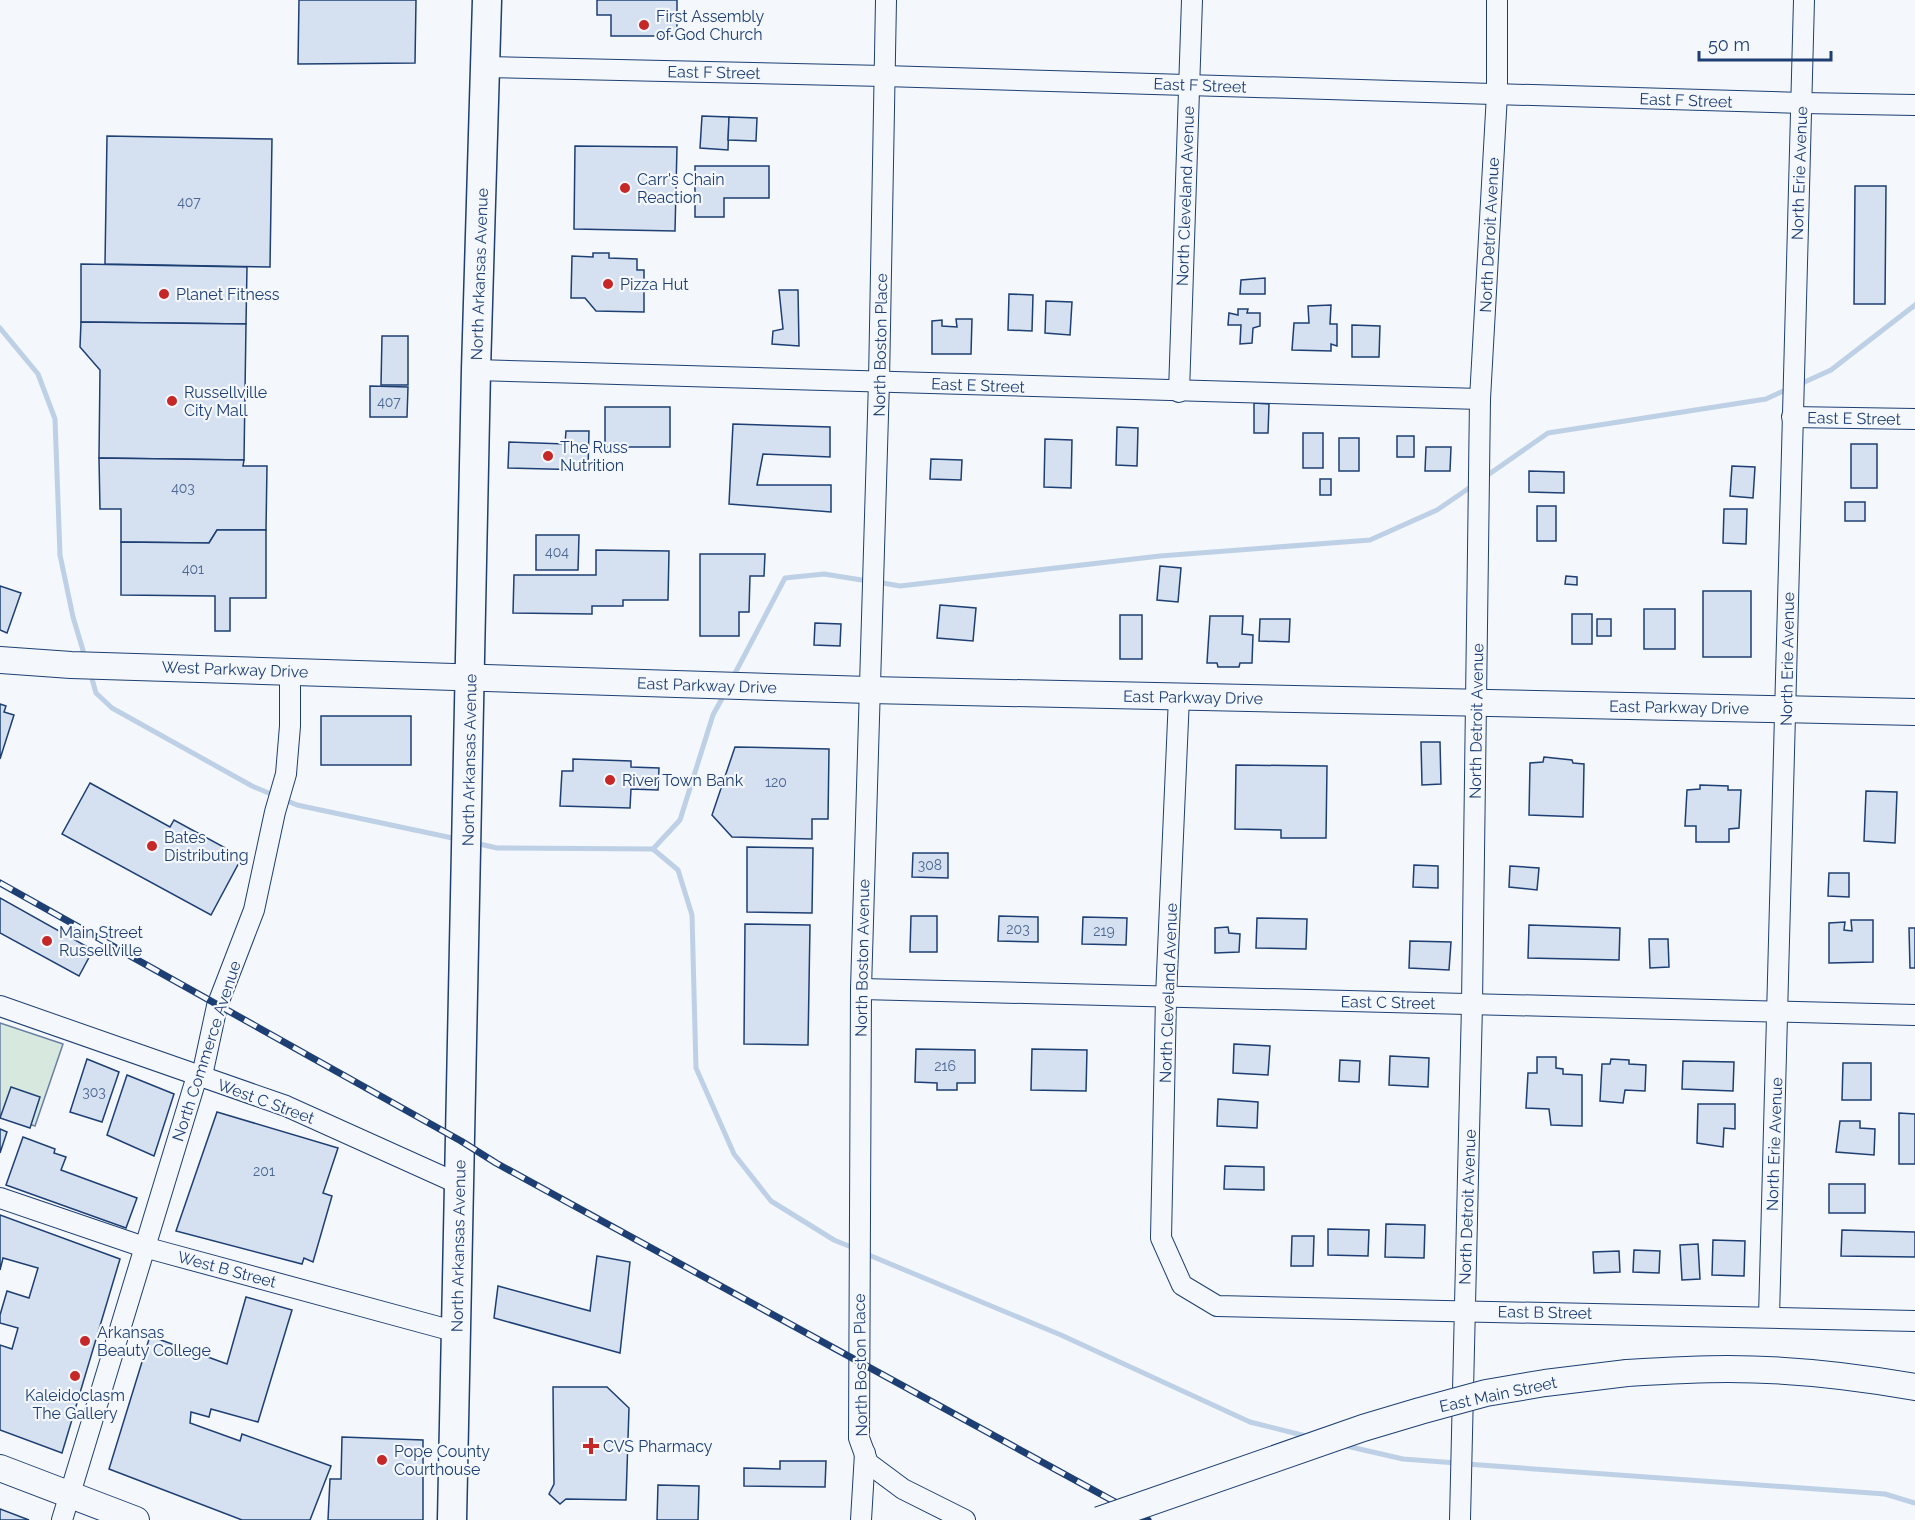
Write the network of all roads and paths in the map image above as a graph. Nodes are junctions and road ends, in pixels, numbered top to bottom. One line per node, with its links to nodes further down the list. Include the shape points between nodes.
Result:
1 (487, 0): 6 (highway, North Arkansas Avenue)
2 (886, 0): 7 (street, North Boston Place)
3 (1192, 0): 8 (street, North Cleveland Avenue)
4 (1497, 0): 9 (street, North Detroit Avenue)
5 (1804, 0): 10 (street, North Erie Avenue)
6 (485, 67): 7 (street, East F Street); 12 (highway, North Arkansas Avenue)
7 (884, 76): 8 (street, East F Street); 13 (street, North Boston Place)
8 (1189, 85): 9 (street, East F Street); 14 (street, North Cleveland Avenue)
9 (1497, 94): 10 (street, East F Street); 15 (street, North Detroit Avenue)
10 (1802, 103): 11 (street, East F Street); 16 (street, North Erie Avenue)
11 (1915, 105)
12 (476, 370): 13 (street, East E Street); 20 (highway, North Arkansas Avenue)
13 (879, 381): 14 (street, East E Street); 21 (street, North Boston Place)
14 (1179, 392): 15 (street, East E Street)
15 (1480, 399): 23 (street, North Detroit Avenue)
16 (1793, 411): 17 (street, East E Street); 24 (street, North Erie Avenue)
17 (1915, 419)
18 (0, 660): 19 (main road, West Parkway Drive)
19 (290, 671): 20 (main road, West Parkway Drive); 32 (street, North Commerce Avenue, via 286,774 254,910 217,1006 203,1071)
20 (471, 676): 21 (main road, East Parkway Drive); 33 (highway, North Arkansas Avenue)
21 (870, 690): 22 (main road, East Parkway Drive); 26 (street, North Boston Avenue)
22 (1179, 697): 23 (main road, East Parkway Drive); 27 (street, North Cleveland Avenue)
23 (1476, 704): 24 (main road, East Parkway Drive); 28 (street, North Detroit Avenue)
24 (1785, 709): 25 (main road, East Parkway Drive); 30 (street, North Erie Avenue)
25 (1915, 712)
26 (861, 989): 27 (street, East C Street); 35 (street, North Boston Avenue)
27 (1166, 997): 28 (street, East C Street); 37 (street, North Cleveland Avenue, via 1161,1238)
28 (1472, 1004): 30 (street, East C Street); 38 (street, North Detroit Avenue)
29 (0, 1006): 32 (street, West C Street)
30 (1778, 1012): 31 (street, East C Street); 39 (street, North Erie Avenue)
31 (1915, 1015)
32 (197, 1076): 33 (street, West C Street, via 286,1106); 36 (street, North Commerce Avenue)
33 (459, 1184): 41 (highway, North Arkansas Avenue)
34 (0, 1198): 36 (street, West B Street)
35 (858, 1225): 43 (street, North Boston Place, via 859,1438)
36 (144, 1247): 41 (street, West B Street); 45 (street, North Commerce Avenue)
37 (1182, 1285): 38 (street, East B Street, via 1217,1306)
38 (1464, 1310): 39 (street, East B Street); 52 (street, North Detroit Avenue)
39 (1769, 1317): 40 (street, East B Street)
40 (1915, 1321)
41 (457, 1332): 48 (highway, North Arkansas Avenue)
42 (1915, 1387): 51 (main road, East Main Street, bridge, via 1799,1371 1727,1369 1628,1373 1533,1385 1420,1411 1352,1432)
43 (865, 1453): 49 (street); 50 (street, North Boston Place, via 868,1463 903,1489)
44 (0, 1468): 45 (main road)
45 (69, 1495): 46 (street, North Commerce Avenue); 47 (main road)
46 (62, 1520)
47 (136, 1520)
48 (452, 1520)
49 (861, 1520)
50 (965, 1520)
51 (1099, 1520)
52 (1460, 1520)

